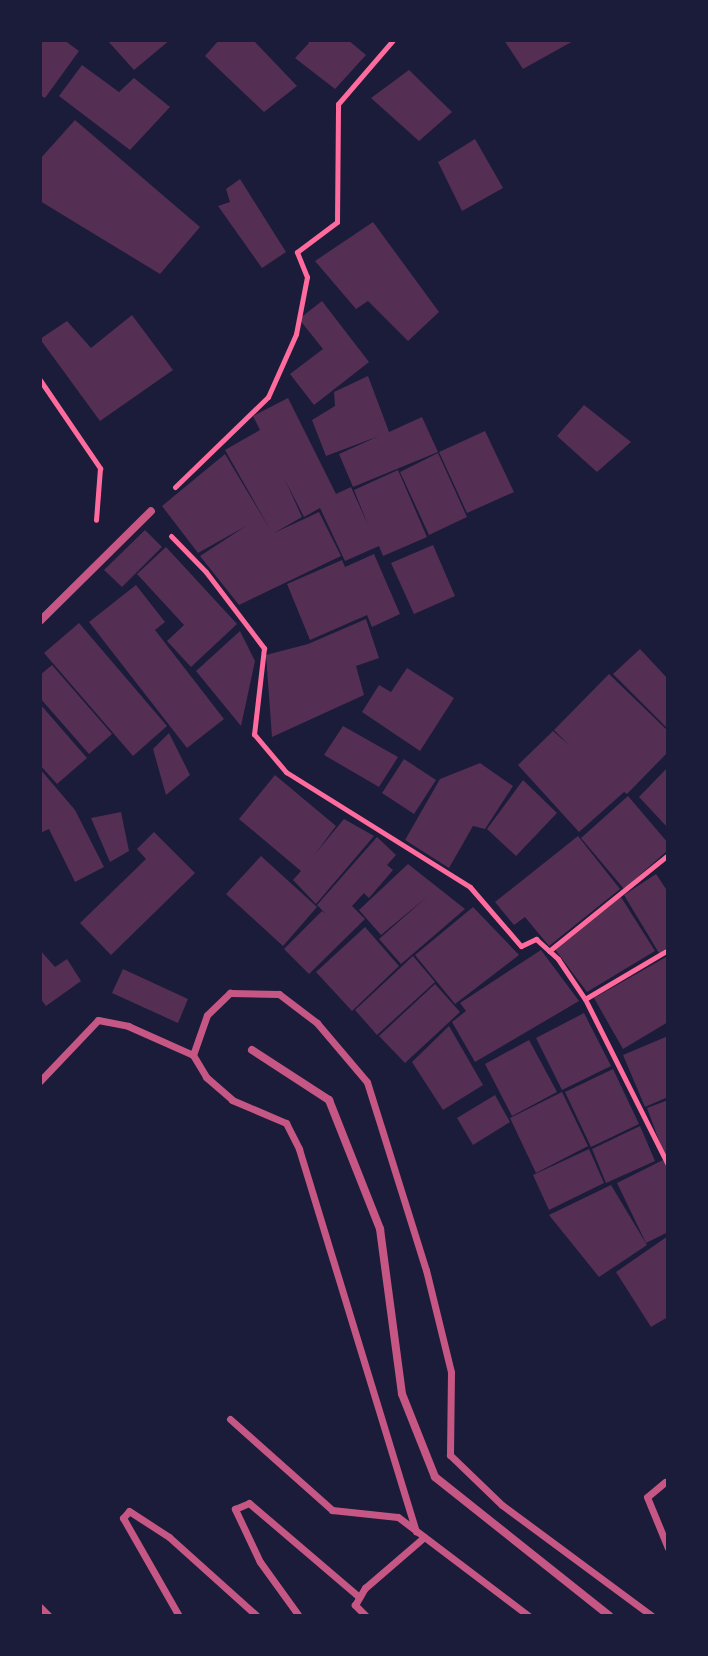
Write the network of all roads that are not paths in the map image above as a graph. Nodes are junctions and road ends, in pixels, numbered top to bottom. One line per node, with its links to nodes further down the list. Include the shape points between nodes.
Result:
1 (151, 511): 2 (street)
2 (40, 621)
3 (252, 1050): 19 (street, via 329,1100 380,1229 402,1394 435,1477)
4 (193, 1055): 5 (street, via 128,1026 98,1020); 8 (street, via 206,1077 232,1100 286,1123 299,1149); 20 (street, via 207,1015 230,993 279,994 317,1023 367,1082 422,1255 451,1372 450,1455 502,1505)
5 (40, 1081)
6 (230, 1419): 8 (street, via 332,1510 398,1517)
7 (665, 1482): 10 (street, via 647,1497)
8 (416, 1531): 9 (street)
9 (424, 1537): 11 (street); 18 (street)
10 (668, 1548)
11 (359, 1597): 16 (street, via 249,1503 235,1509 260,1562); 17 (street, via 355,1605)
12 (40, 1607): 13 (street)
13 (49, 1616)
14 (179, 1616): 15 (street, via 123,1518 129,1511 169,1537)
15 (257, 1616)
16 (299, 1616)
17 (366, 1616)
18 (529, 1616)
19 (610, 1616)
20 (652, 1616)

